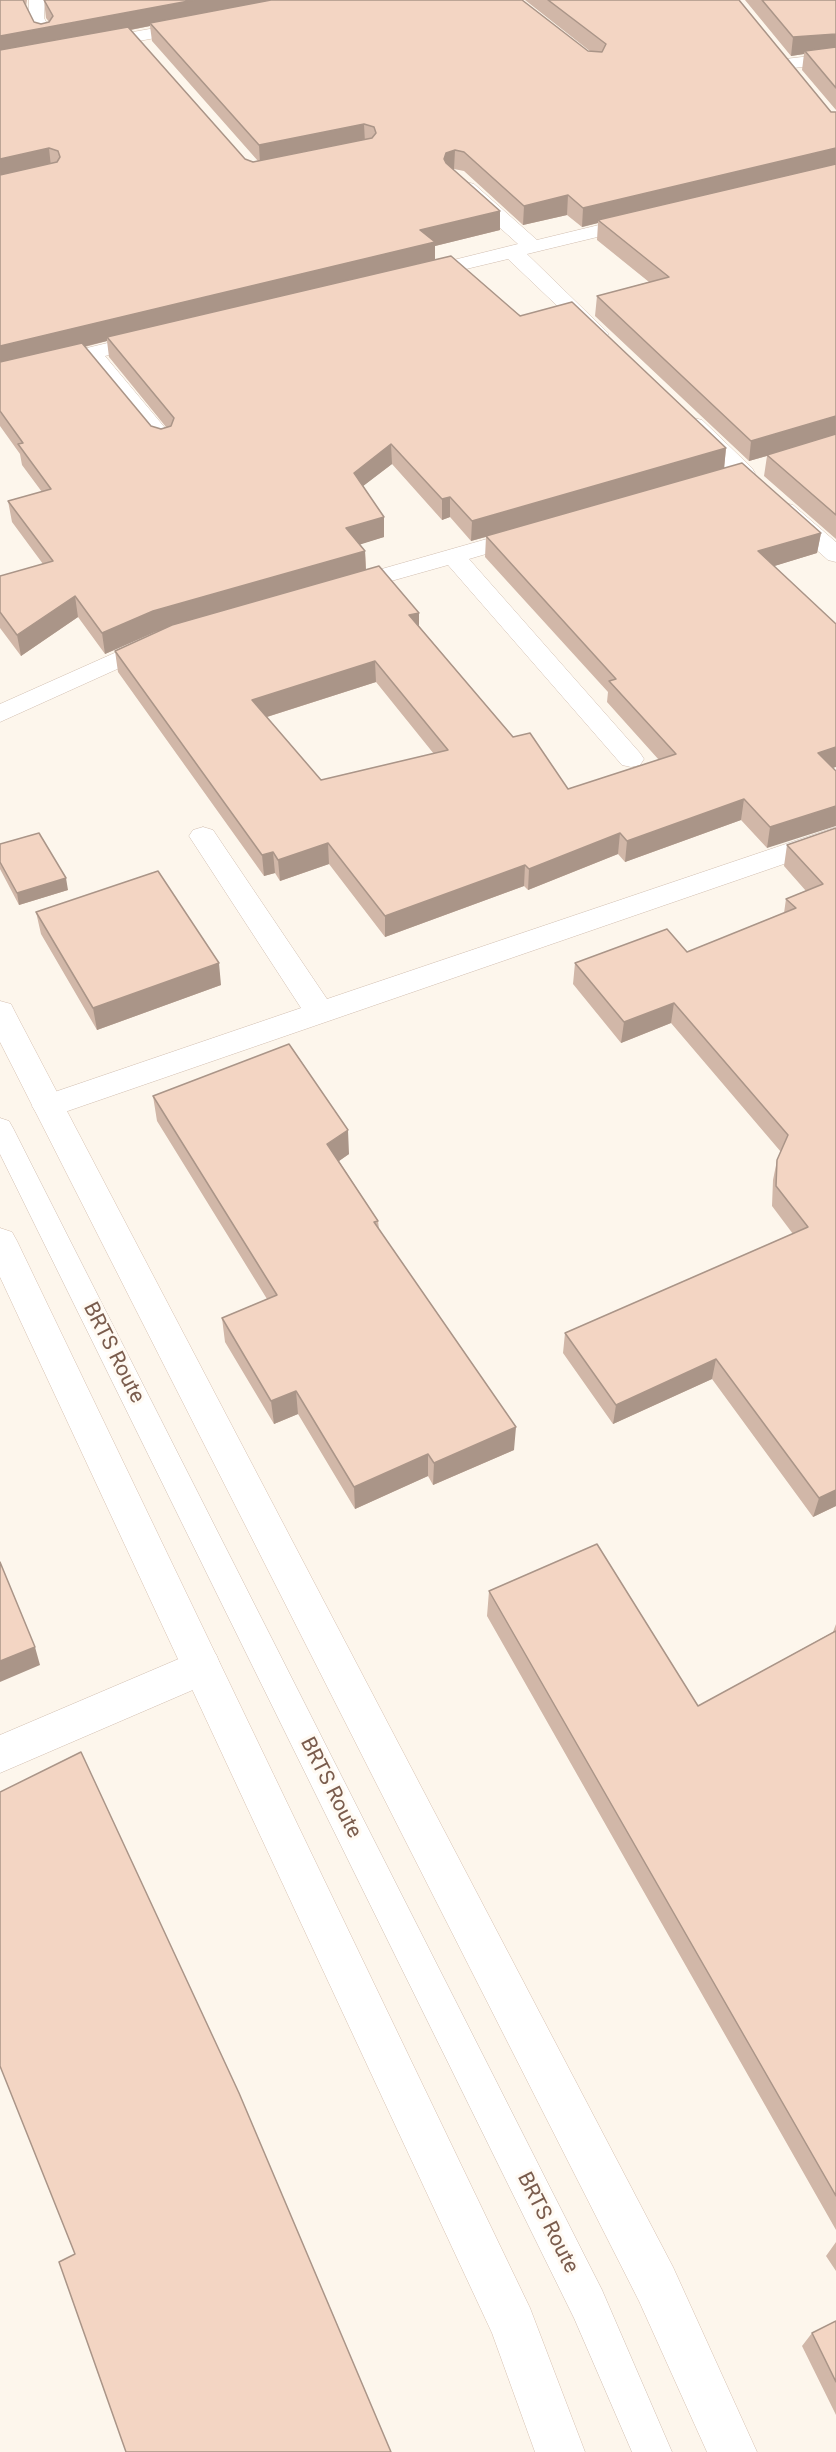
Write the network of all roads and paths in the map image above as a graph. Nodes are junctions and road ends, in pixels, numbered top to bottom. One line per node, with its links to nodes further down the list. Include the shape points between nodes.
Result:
1 (37, 0): 4 (street, via 36,18)
2 (215, 22): 5 (street)
3 (66, 31): 4 (street)
4 (44, 35): 6 (street)
5 (136, 37): 7 (street); 8 (street)
6 (22, 39)
7 (80, 47)
8 (151, 54)
9 (836, 58): 10 (street, via 781,59)
10 (799, 81)
11 (455, 177): 13 (street)
12 (661, 216): 13 (street)
13 (523, 249): 14 (street); 16 (street)
14 (399, 279)
15 (171, 334): 17 (street)
16 (616, 350)
17 (91, 353): 18 (street); 20 (street)
18 (0, 375)
19 (675, 407): 22 (street)
20 (163, 440)
21 (554, 527): 23 (street)
22 (836, 555)
23 (453, 556): 24 (street); 27 (street)
24 (320, 594)
25 (176, 636): 26 (street)
26 (0, 714)
27 (631, 759)
28 (202, 836): 31 (street)
29 (836, 836): 31 (street)
30 (0, 1012): 32 (street)
31 (320, 1013): 32 (street)
32 (48, 1106): 39 (street, via 650,2274)
33 (0, 1128): 38 (lane, BRTS Route, via 582,2293)
34 (0, 1241): 35 (street)
35 (202, 1667): 36 (street); 37 (street, via 513,2325)
36 (0, 1754)
37 (560, 2452)
38 (652, 2452)
39 (732, 2452)

